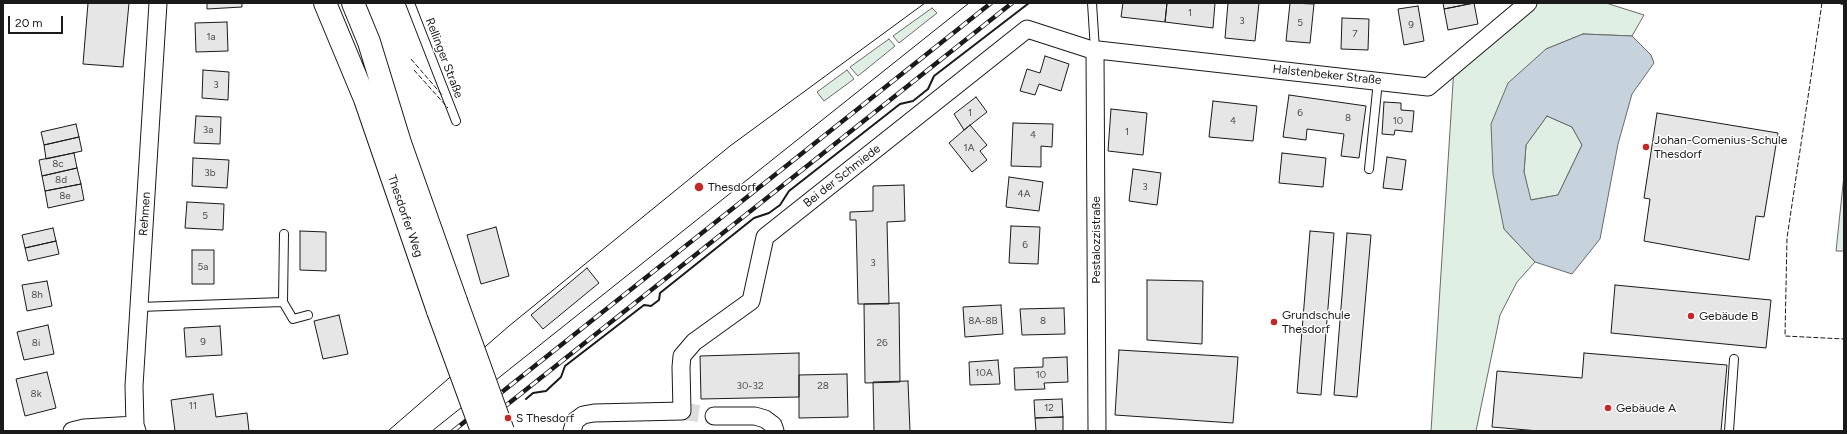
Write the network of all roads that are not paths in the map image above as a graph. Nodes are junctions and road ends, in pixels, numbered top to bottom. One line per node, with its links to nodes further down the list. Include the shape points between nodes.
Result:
1 (158, 3): 14 (street, Rehmen)
2 (325, 3): 13 (street, Thesdorfer Weg)
3 (353, 3): 13 (street, Thesdorfer Weg, via 369,42)
4 (410, 3): 9 (lane, Rellinger Straße)
5 (1092, 3): 7 (lane)
6 (1528, 3): 8 (street, Halstenbeker Straße, via 1428,87)
7 (1095, 50): 8 (street, Halstenbeker Straße); 22 (street, Bei der Schmiede, via 1026,29 765,237 751,301 694,342 682,356 682,411 594,412 575,421); 24 (street, Pestalozzistraße)
8 (1378, 81): 10 (lane)
9 (456, 122)
10 (1369, 169)
11 (284, 234): 12 (lane)
12 (283, 302): 14 (lane); 15 (lane, via 293,319)
13 (447, 306): 20 (street, Thesdorfer Weg, bridge); 21 (street, Thesdorfer Weg, bridge)
14 (139, 307): 18 (street, Rehmen, via 134,386)
15 (308, 315)
16 (1734, 358): 25 (lane)
17 (714, 416): 23 (street, via 755,416 765,419 773,425)
18 (136, 428): 19 (street, Rehmen, via 84,428)
19 (72, 431)
20 (482, 431)
21 (503, 431)
22 (572, 431)
23 (775, 431)
24 (1097, 431)
25 (1729, 431)

